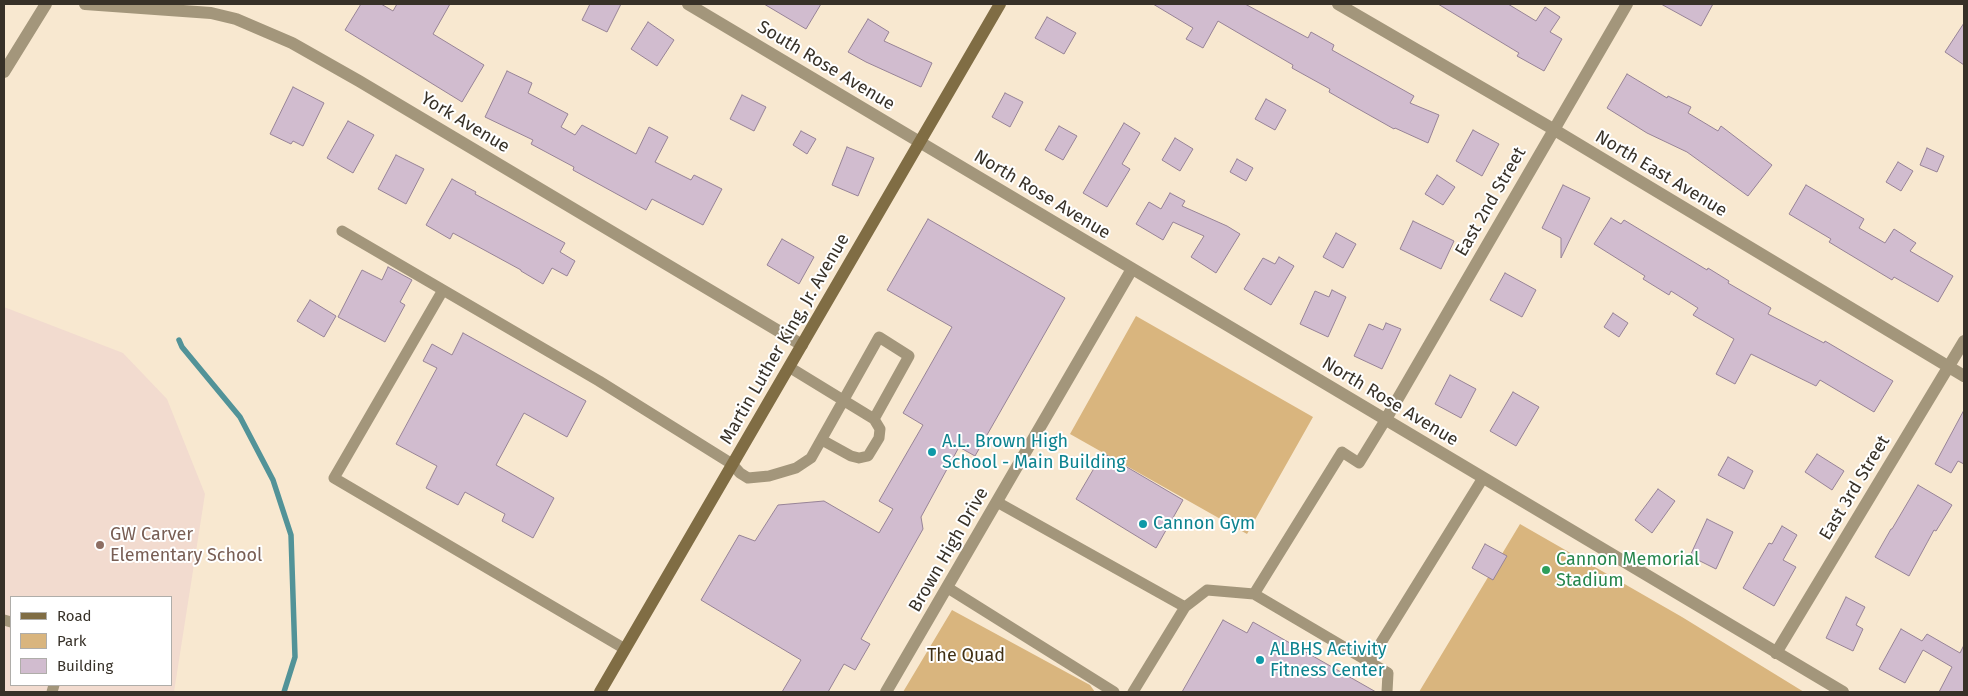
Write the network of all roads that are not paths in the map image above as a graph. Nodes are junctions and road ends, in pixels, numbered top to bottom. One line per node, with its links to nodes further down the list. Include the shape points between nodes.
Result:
1 (46, 4): 7 (street)
2 (85, 4): 14 (street, York Avenue, via 211,12 292,43)
3 (688, 4): 9 (street, South Rose Avenue)
4 (1000, 4): 9 (main road, Martin Luther King, Jr. Avenue)
5 (1338, 4): 8 (street, North East Avenue)
6 (1627, 4): 8 (street, East 2nd Street)
7 (4, 72)
8 (1553, 129): 16 (street, North East Avenue); 20 (street, East 2nd Street)
9 (920, 142): 11 (street, North Rose Avenue); 14 (main road, Martin Luther King, Jr. Avenue)
10 (342, 231): 12 (lane)
11 (1132, 269): 20 (street, North Rose Avenue); 24 (street, Brown High Drive)
12 (443, 290): 22 (lane, via 599,381); 28 (lane, via 334,478)
13 (1964, 341): 16 (street, East 3rd Street)
14 (802, 345): 15 (main road, Martin Luther King, Jr. Avenue)
15 (789, 367): 18 (lane); 22 (main road, Martin Luther King, Jr. Avenue)
16 (1948, 367): 17 (street, North East Avenue); 29 (street, East 3rd Street)
17 (1964, 376)
18 (843, 400): 19 (lane); 19 (lane, via 879,337 909,356); 21 (lane)
19 (874, 419): 21 (lane, via 880,429 880,438 868,456 851,456)
20 (1386, 419): 23 (street, North Rose Avenue); 26 (lane, via 1359,463 1342,452)
21 (822, 440): 22 (lane, via 811,458 796,468 769,476 748,478)
22 (732, 464): 28 (main road, Martin Luther King, Jr. Avenue)
23 (1483, 478): 29 (street, North Rose Avenue); 30 (lane)
24 (998, 502): 25 (street, Brown High Drive); 27 (lane)
25 (948, 588): 32 (street, Brown High Drive); 33 (lane)
26 (1254, 594): 27 (lane, via 1207,590); 30 (lane)
27 (1185, 607): 34 (lane)
28 (625, 649): 31 (main road, Martin Luther King, Jr. Avenue)
29 (1776, 653): 36 (street, North Rose Avenue)
30 (1369, 662): 35 (lane, via 1388,674)
31 (600, 692)
32 (886, 692)
33 (1114, 692)
34 (1133, 692)
35 (1387, 692)
36 (1843, 692)

